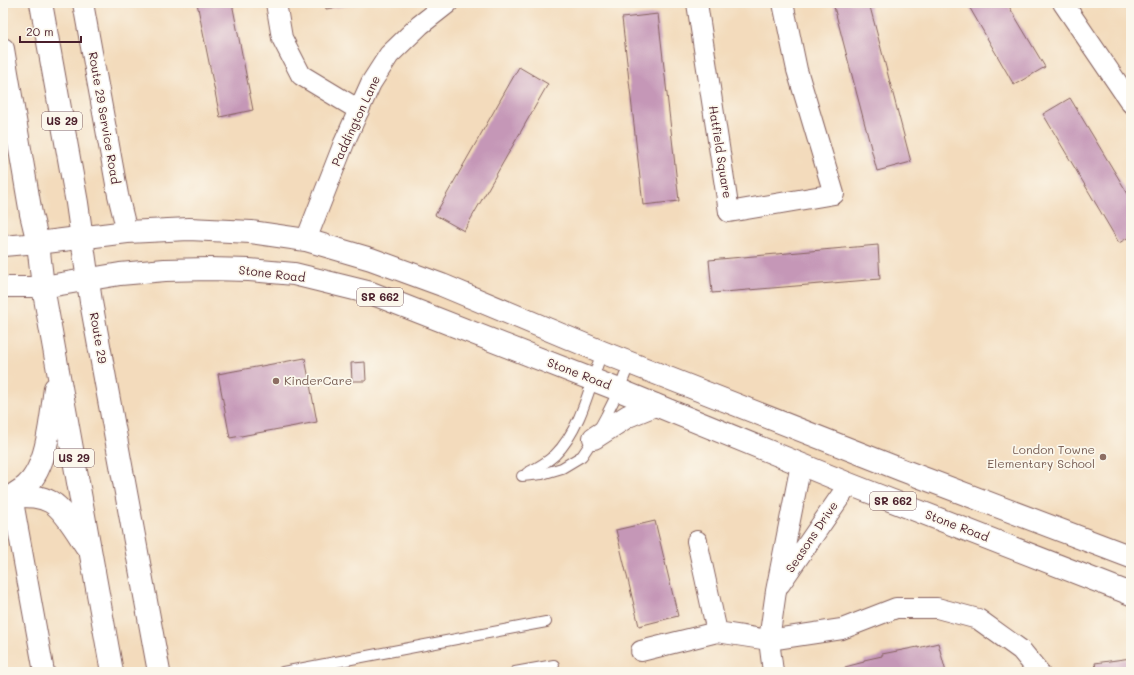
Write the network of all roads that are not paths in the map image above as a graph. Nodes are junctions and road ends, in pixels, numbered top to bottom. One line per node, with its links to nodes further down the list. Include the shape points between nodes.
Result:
1 (41, 3): 12 (main road, Route 29 / US 29)
2 (83, 3): 11 (street, Route 29 Service Road)
3 (276, 3): 10 (street, via 282,38 301,75)
4 (448, 3): 10 (street, Paddington Lane, via 420,25 389,55 371,83)
5 (697, 3): 6 (street, Hatfield Square, via 729,212 834,194 797,70)
6 (783, 3)
7 (1063, 3): 9 (street)
8 (3, 49): 14 (main road, US 29)
9 (1131, 103)
10 (359, 110): 13 (street, Paddington Lane)
11 (127, 232): 12 (main road, SR 662); 13 (main road, SR 662, via 205,229)
12 (82, 239): 14 (main road, SR 662); 16 (main road, Route 29 / US 29)
13 (306, 240): 19 (main road, SR 662, via 371,259 442,285)
14 (38, 243): 15 (street, SR 662); 18 (main road, US 29)
15 (3, 246)
16 (87, 279): 18 (main road, Stone Road / SR 662); 22 (main road, Stone Road / SR 662, via 209,268 294,274 371,293); 41 (main road, Route 29 / US 29)
17 (3, 287): 18 (street, Stone Road / SR 662)
18 (43, 287): 21 (main road, US 29)
19 (602, 352): 20 (main road, SR 662); 22 (lane)
20 (630, 362): 23 (lane); 31 (main road, SR 662)
21 (58, 369): 28 (main road, via 49,431 40,465 27,485); 30 (main road, US 29)
22 (592, 380): 23 (main road, Stone Road / SR 662); 25 (lane, via 574,428 565,442 554,455 522,476 562,468 582,456)
23 (619, 390): 24 (main road, Stone Road / SR 662); 25 (lane)
24 (655, 405): 25 (main road, via 628,416); 26 (main road, Stone Road / SR 662)
25 (594, 438)
26 (801, 464): 27 (main road, Stone Road / SR 662); 32 (street, Seasons Drive)
27 (849, 484): 32 (street, Seasons Drive); 33 (main road, Stone Road / SR 662)
28 (7, 496): 30 (main road, via 35,496 52,502 68,518); 39 (street)
29 (697, 541): 35 (street)
30 (91, 554): 40 (main road, US 29)
31 (1131, 557)
32 (776, 591): 36 (street, Seasons Drive)
33 (1131, 594)
34 (546, 622): 42 (lane)
35 (717, 632): 36 (street); 37 (street)
36 (769, 640): 44 (street, Seasons Drive); 45 (street, via 842,630 896,608 937,608 978,620 1021,650)
37 (641, 651)
38 (554, 665): 43 (lane)
39 (44, 672)
40 (112, 672)
41 (159, 672)
42 (283, 672)
43 (515, 672)
44 (773, 672)
45 (1039, 672)

